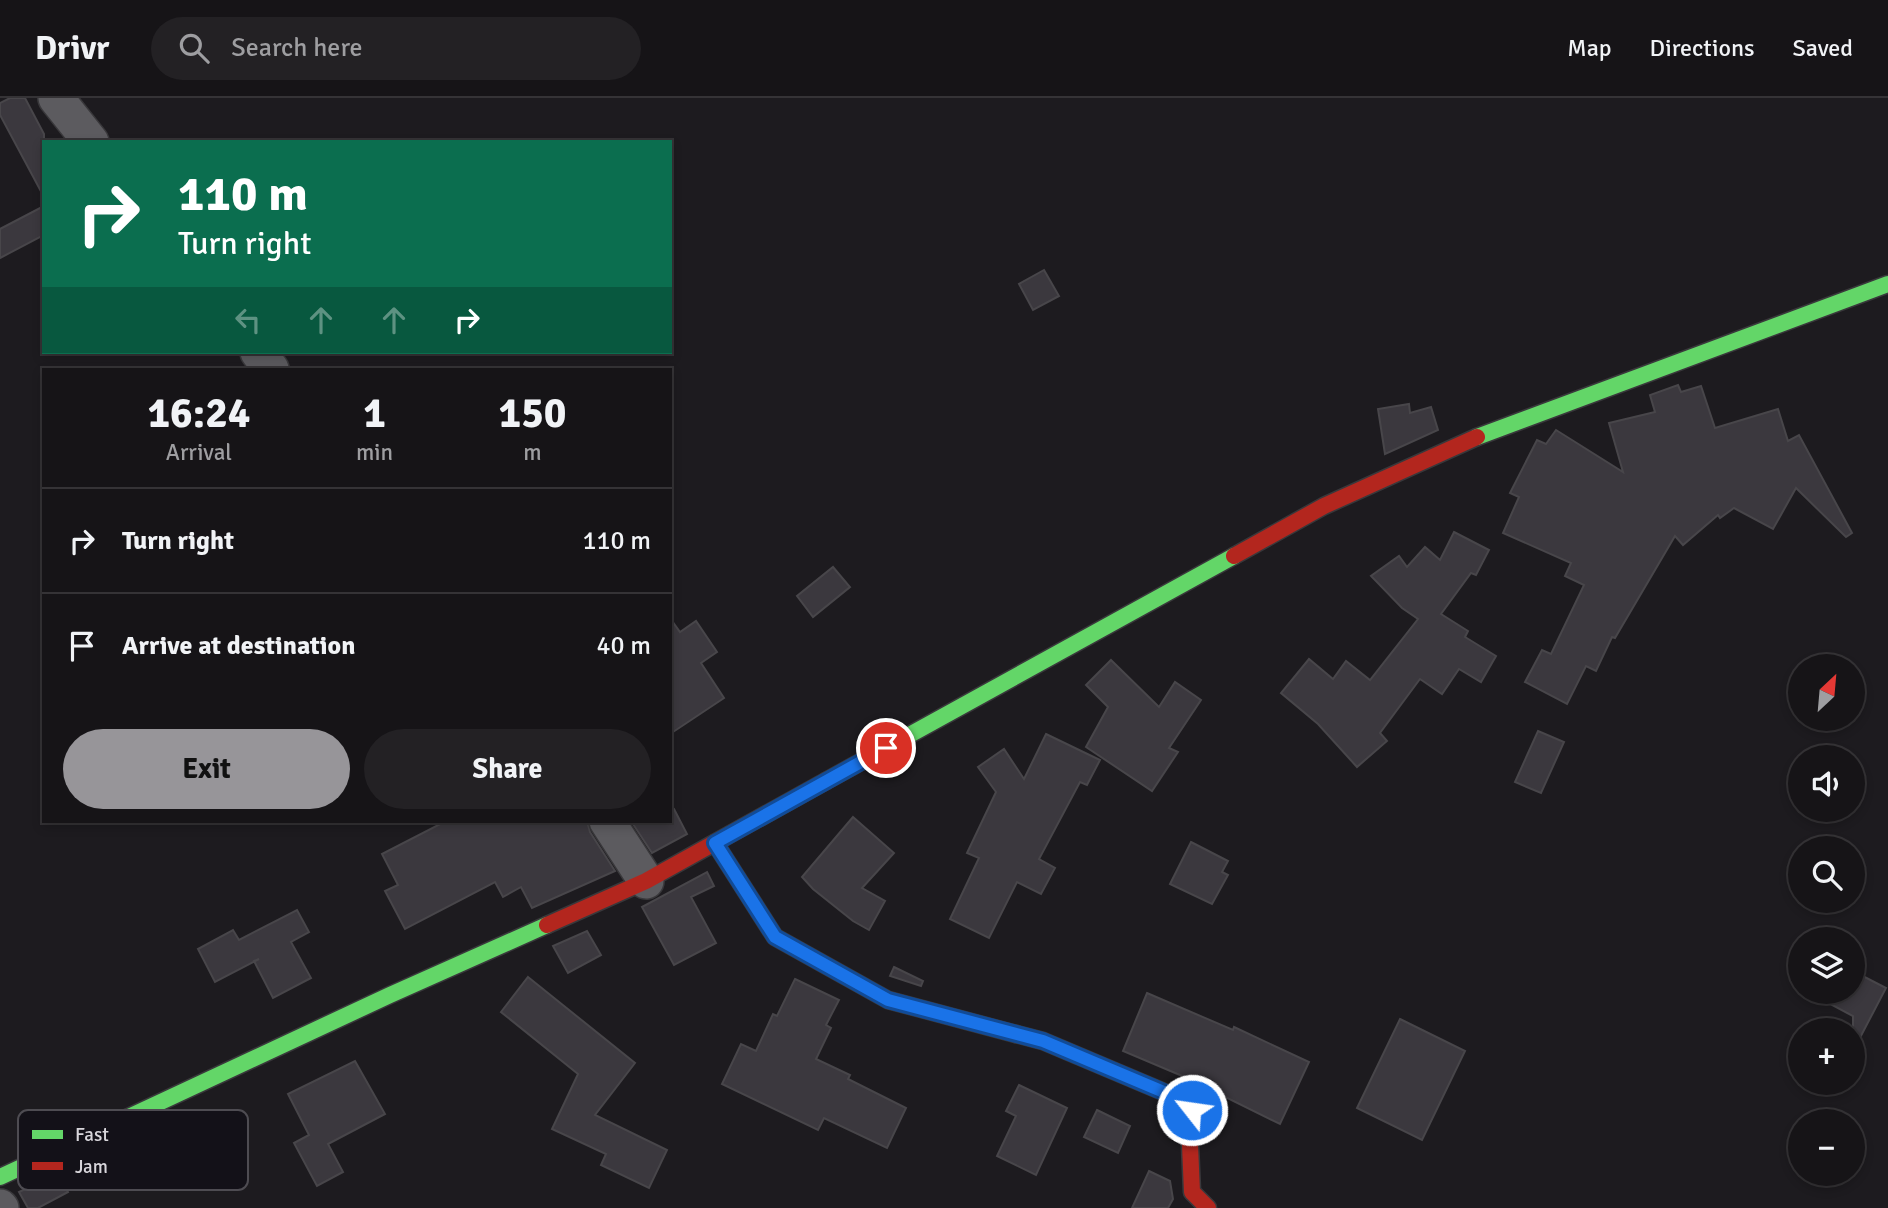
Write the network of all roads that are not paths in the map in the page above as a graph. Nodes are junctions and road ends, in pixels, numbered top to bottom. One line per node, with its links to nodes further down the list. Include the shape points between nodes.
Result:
1 (56, 98): 2 (street)
2 (89, 140)
3 (1888, 284): 7 (main road, via 1492,430 1324,506)
4 (260, 354): 5 (street)
5 (270, 368)
6 (608, 823): 8 (street)
7 (715, 843): 8 (main road); 12 (main road, via 775,937 888,1000 1043,1041 1178,1098 1192,1110 1192,1192)
8 (646, 881): 9 (main road)
9 (144, 1110)
10 (18, 1169): 11 (main road)
11 (0, 1177)
12 (1208, 1208)

